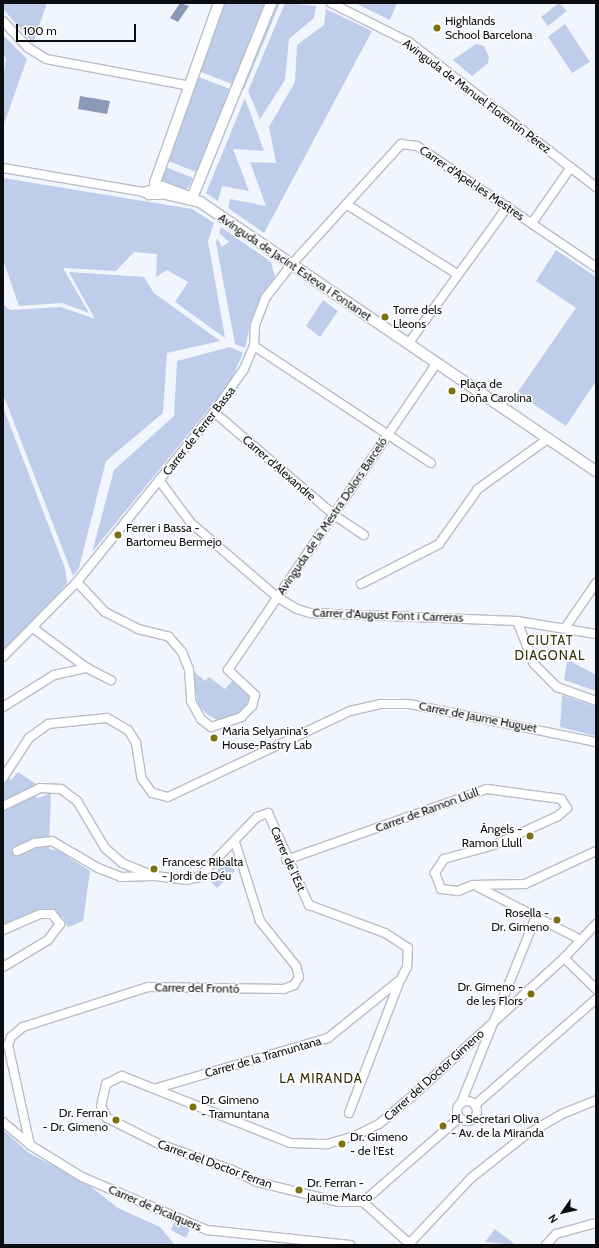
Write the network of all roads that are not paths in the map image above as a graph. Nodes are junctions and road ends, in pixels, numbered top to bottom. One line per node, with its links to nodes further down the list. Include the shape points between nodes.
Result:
1 (219, 3): 5 (street)
2 (270, 3): 10 (street)
3 (331, 3): 6 (street, Avinguda de Manuel Florentín Pérez, via 409,42)
4 (3, 20): 5 (street, via 27,47 46,59)
5 (190, 86): 9 (street)
6 (571, 167): 8 (street, Avinguda de Manuel Florentín Pérez); 13 (street)
7 (3, 168): 9 (street, via 143,192)
8 (596, 187)
9 (157, 191): 10 (street, via 183,201)
10 (192, 198): 14 (street, Avinguda de Jacint Esteva i Fontanet)
11 (346, 204): 12 (street, Carrer d'Apel·les Mestres, via 394,150 401,144 411,143); 14 (street, Carrer d'Apel·les Mestres); 16 (street)
12 (508, 206): 13 (street, Carrer d'Apel·les Mestres); 16 (street)
13 (532, 223): 15 (street, Carrer d'Apel·les Mestres)
14 (291, 265): 17 (street, Avinguda de Jacint Esteva i Fontanet); 18 (street, Carrer de Ferrer Bassa, via 266,296 255,325)
15 (596, 267)
16 (457, 274): 17 (street)
17 (408, 344): 19 (street, Avinguda de Jacint Esteva i Fontanet)
18 (254, 346): 20 (street, Carrer de Ferrer Bassa, via 235,386); 21 (street)
19 (436, 363): 21 (street, Avinguda de la Mestra Dolors Barceló); 22 (street, Avinguda de Jacint Esteva i Fontanet)
20 (214, 412): 25 (street, Carrer de Ferrer Bassa); 26 (street, Carrer d'Alexandre)
21 (388, 434): 23 (street); 26 (street, Avinguda de la Mestra Dolors Barceló)
22 (549, 438): 24 (street, Avinguda de Jacint Esteva i Fontanet); 30 (street, via 478,489 439,544)
23 (431, 463)
24 (596, 471)
25 (159, 480): 28 (street, Carrer de Ferrer Bassa); 31 (street, Carrer d'August Font i Carreras, via 191,523)
26 (334, 515): 27 (street, Carrer d'Alexandre); 31 (street, Avinguda de la Mestra Dolors Barceló)
27 (364, 535)
28 (78, 582): 31 (street, Avinguda de la Mestra Dolors Barceló, via 111,616 138,629 169,637 182,652 189,669 191,701 201,719 211,727 241,717 255,701 255,695 248,686 228,670); 33 (street, Carrer de Ferrer Bassa)
29 (596, 583): 34 (street)
30 (361, 584)
31 (277, 597): 32 (street, Carrer d'August Font i Carreras, via 296,609 310,613)
32 (517, 621): 34 (street, Carrer d'August Font i Carreras); 39 (street, via 534,664 557,687)
33 (33, 628): 36 (street, Carrer de Ferrer Bassa); 37 (street)
34 (565, 628): 35 (street, Carrer d'August Font i Carreras)
35 (596, 634)
36 (3, 656)
37 (87, 668): 38 (street); 40 (street, via 54,675)
38 (111, 680)
39 (596, 701)
40 (3, 707)
41 (596, 742): 42 (street, Carrer de Jaume Huguet, via 409,704 359,708 168,797 152,793 145,784 136,743 128,730 107,718 48,724 29,738)
42 (3, 778)
43 (3, 806): 48 (street, via 40,788 61,789 77,801 105,848 122,863)
44 (235, 842): 47 (street, Carrer de l'Est, via 257,817 268,813); 48 (street, via 199,877 186,880); 68 (street, Carrer del Frontó, via 260,921 296,966 299,977 294,985 284,989 148,987 23,1027 11,1037 8,1045)
45 (17, 851): 48 (street, via 35,843 52,841 98,868 120,877)
46 (596, 851): 49 (street, via 525,884)
47 (286, 860): 49 (street, Carrer de Ramon Llull, via 487,789 561,799 567,808 558,816 494,845 444,859 435,873 441,889 458,891); 56 (street, Carrer de l'Est, via 309,905 399,940 408,948 407,967)
48 (154, 876)
49 (473, 885): 50 (street)
50 (536, 916): 53 (street); 59 (street)
51 (596, 924): 53 (street, Carrer del Doctor Gimeno)
52 (3, 930): 55 (street, via 40,914 52,914 60,924 48,940)
53 (581, 940): 54 (street, Carrer del Doctor Gimeno)
54 (564, 958): 57 (street); 59 (street, Carrer del Doctor Gimeno)
55 (3, 967)
56 (401, 979): 61 (street, Carrer de la Tramuntana, via 328,1038); 65 (street)
57 (596, 989)
58 (596, 1000): 64 (street)
59 (494, 1021): 61 (street, Carrer del Doctor Gimeno, via 379,1124 339,1141 290,1143); 63 (street)
60 (106, 1084): 61 (street, Carrer del Doctor Gimeno, via 122,1076); 69 (street, Carrer del Doctor Ferran, via 101,1106 107,1118 157,1143 232,1170 257,1182 339,1202)
61 (156, 1088)
62 (596, 1100): 71 (street, via 562,1114 524,1136 471,1178)
63 (461, 1103): 64 (street, via 469,1101); 66 (street, via 457,1109)
64 (475, 1105): 66 (street, via 476,1115 472,1120 465,1122)
65 (349, 1112)
66 (459, 1118): 69 (street)
67 (3, 1122): 68 (street, Carrer de Picalquers)
68 (30, 1145): 72 (street, Carrer de Picalquers, via 82,1177 206,1230)
69 (364, 1202): 71 (street)
70 (596, 1223): 73 (street, via 556,1234)
71 (410, 1244)
72 (350, 1245)
73 (546, 1245)

